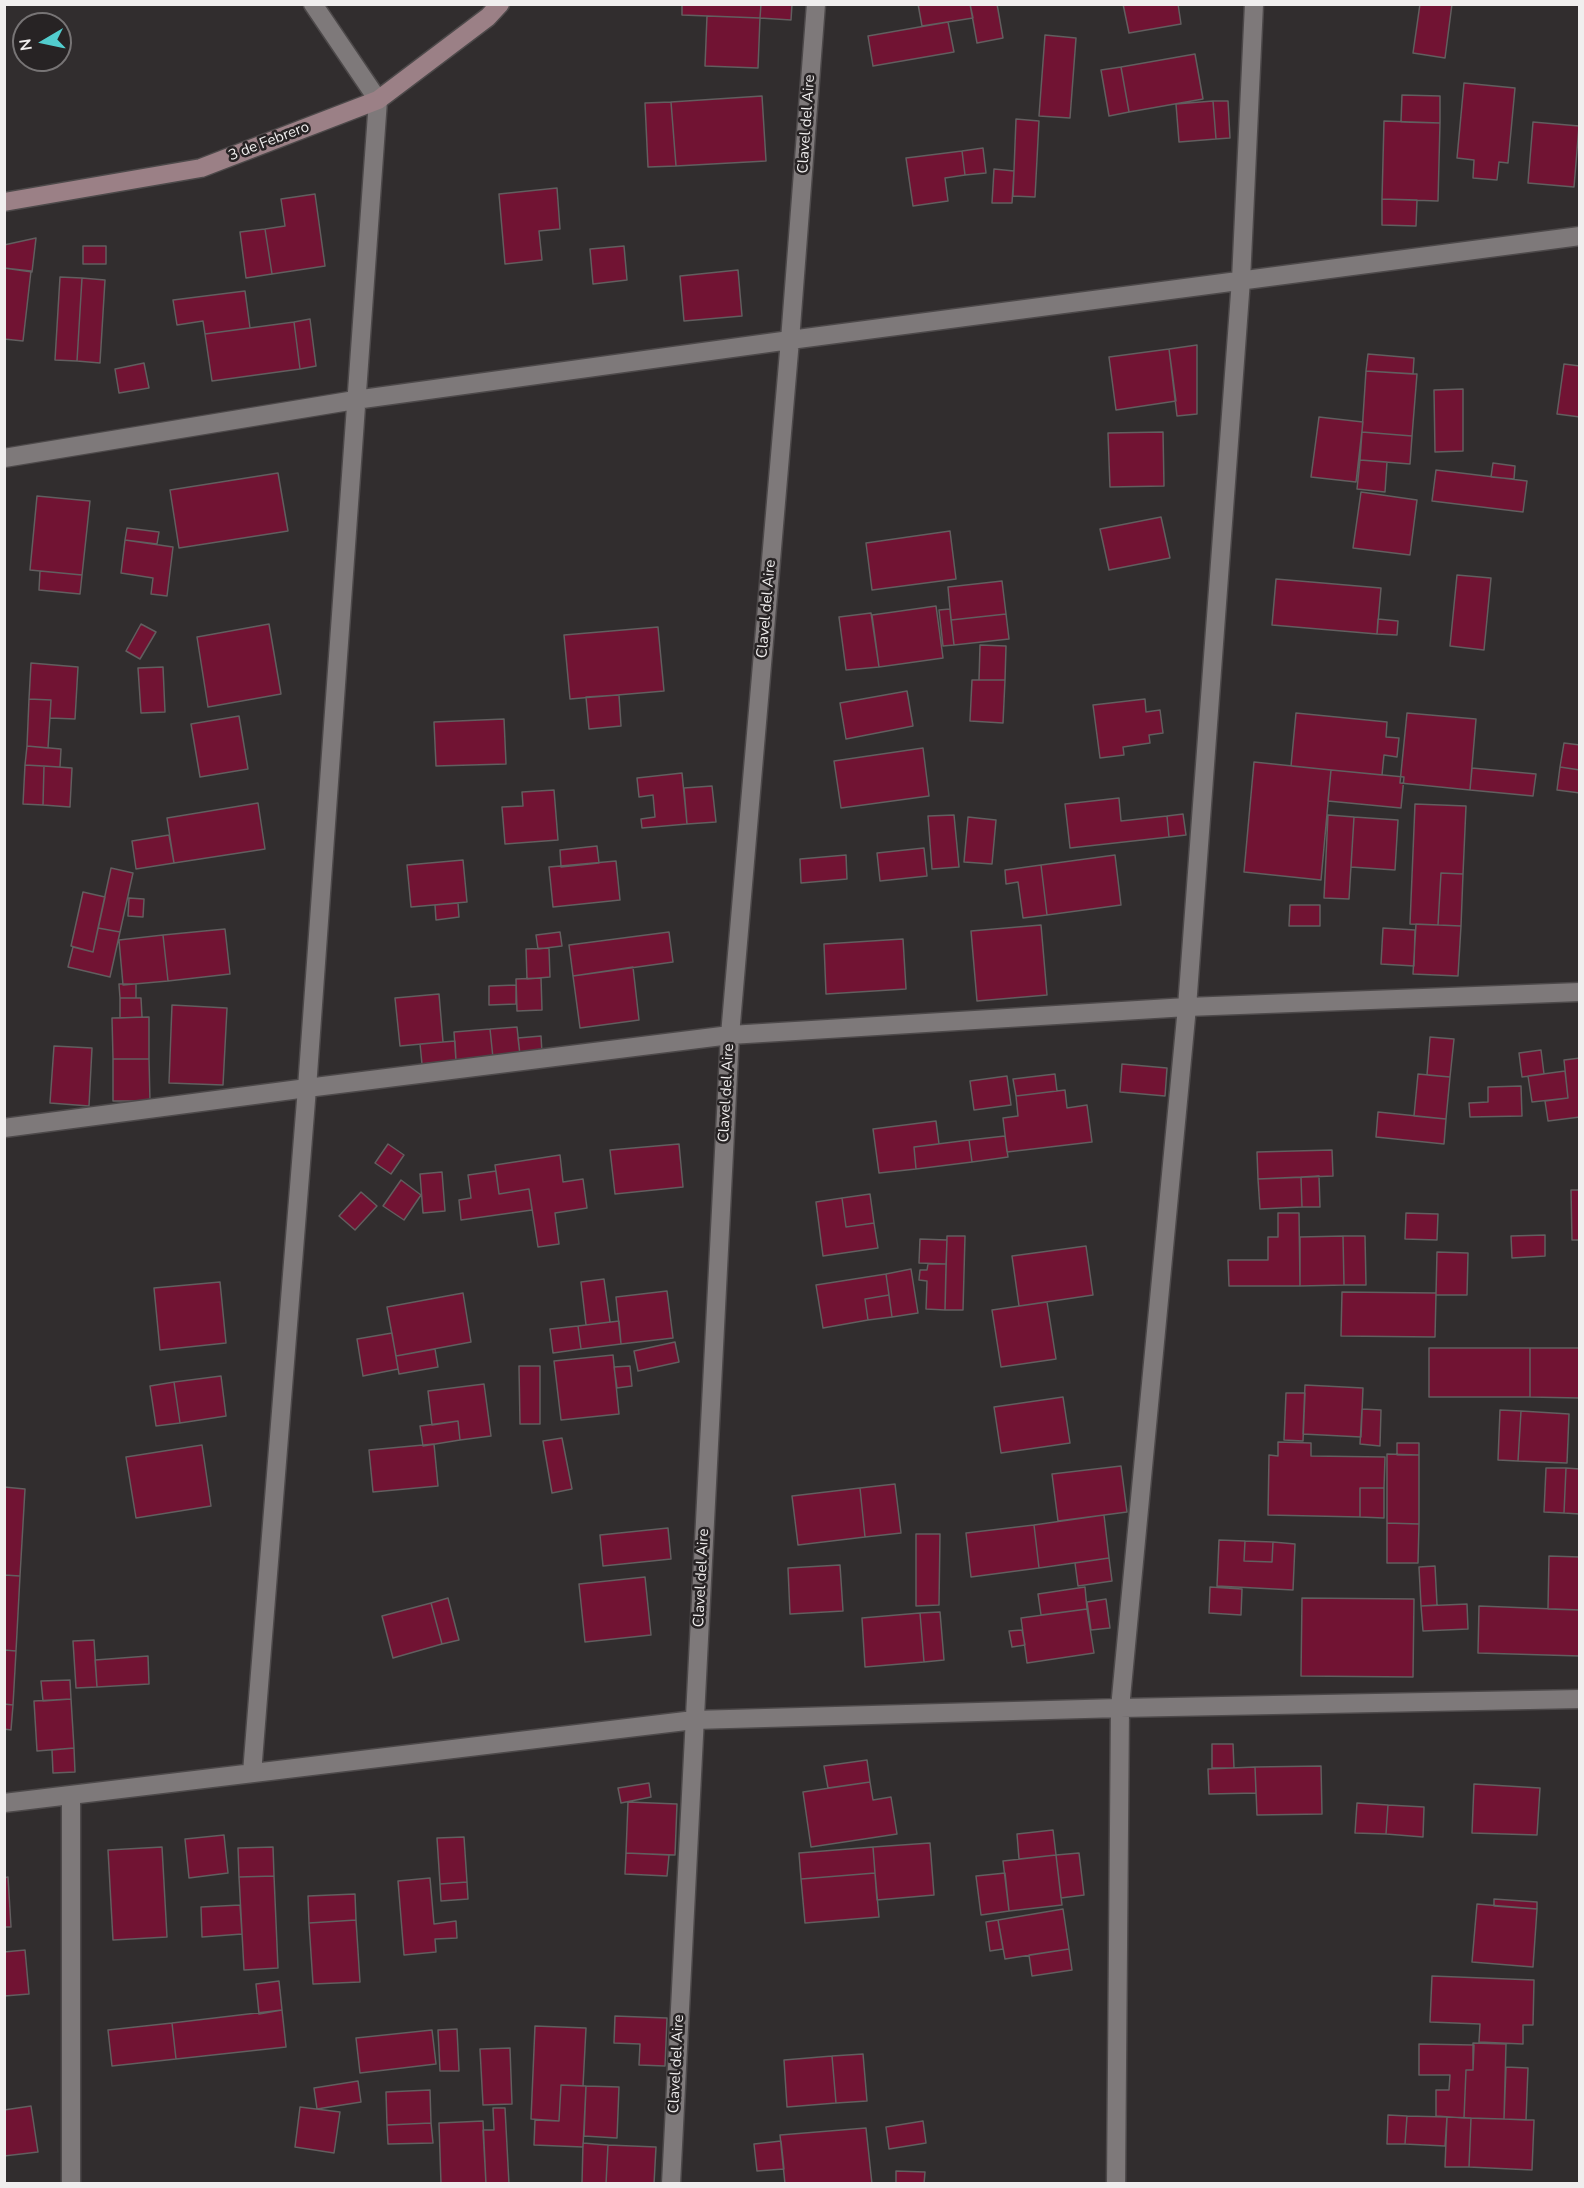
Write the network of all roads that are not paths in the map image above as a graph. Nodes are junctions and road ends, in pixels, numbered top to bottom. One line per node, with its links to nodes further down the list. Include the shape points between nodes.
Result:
1 (313, 4): 5 (street)
2 (500, 4): 5 (street, 3 de Febrero)
3 (816, 4): 9 (street, Clavel del Aire)
4 (1254, 4): 8 (street)
5 (378, 100): 6 (street, 3 de Febrero, via 201,168); 10 (street)
6 (4, 202)
7 (1580, 236): 8 (street)
8 (1241, 280): 9 (street); 13 (street)
9 (790, 340): 10 (street); 14 (street, Clavel del Aire)
10 (355, 400): 11 (street); 15 (street)
11 (4, 458)
12 (1580, 992): 13 (street)
13 (1187, 1007): 14 (street); 18 (street)
14 (730, 1035): 15 (street); 19 (street, Clavel del Aire)
15 (307, 1088): 16 (street); 20 (street)
16 (4, 1128)
17 (1580, 1699): 18 (street)
18 (1120, 1708): 19 (street); 25 (street)
19 (694, 1720): 20 (street); 24 (street, Clavel del Aire)
20 (252, 1773): 21 (street)
21 (70, 1795): 22 (street); 23 (street)
22 (4, 1803)
23 (71, 2184)
24 (671, 2184)
25 (1116, 2184)

